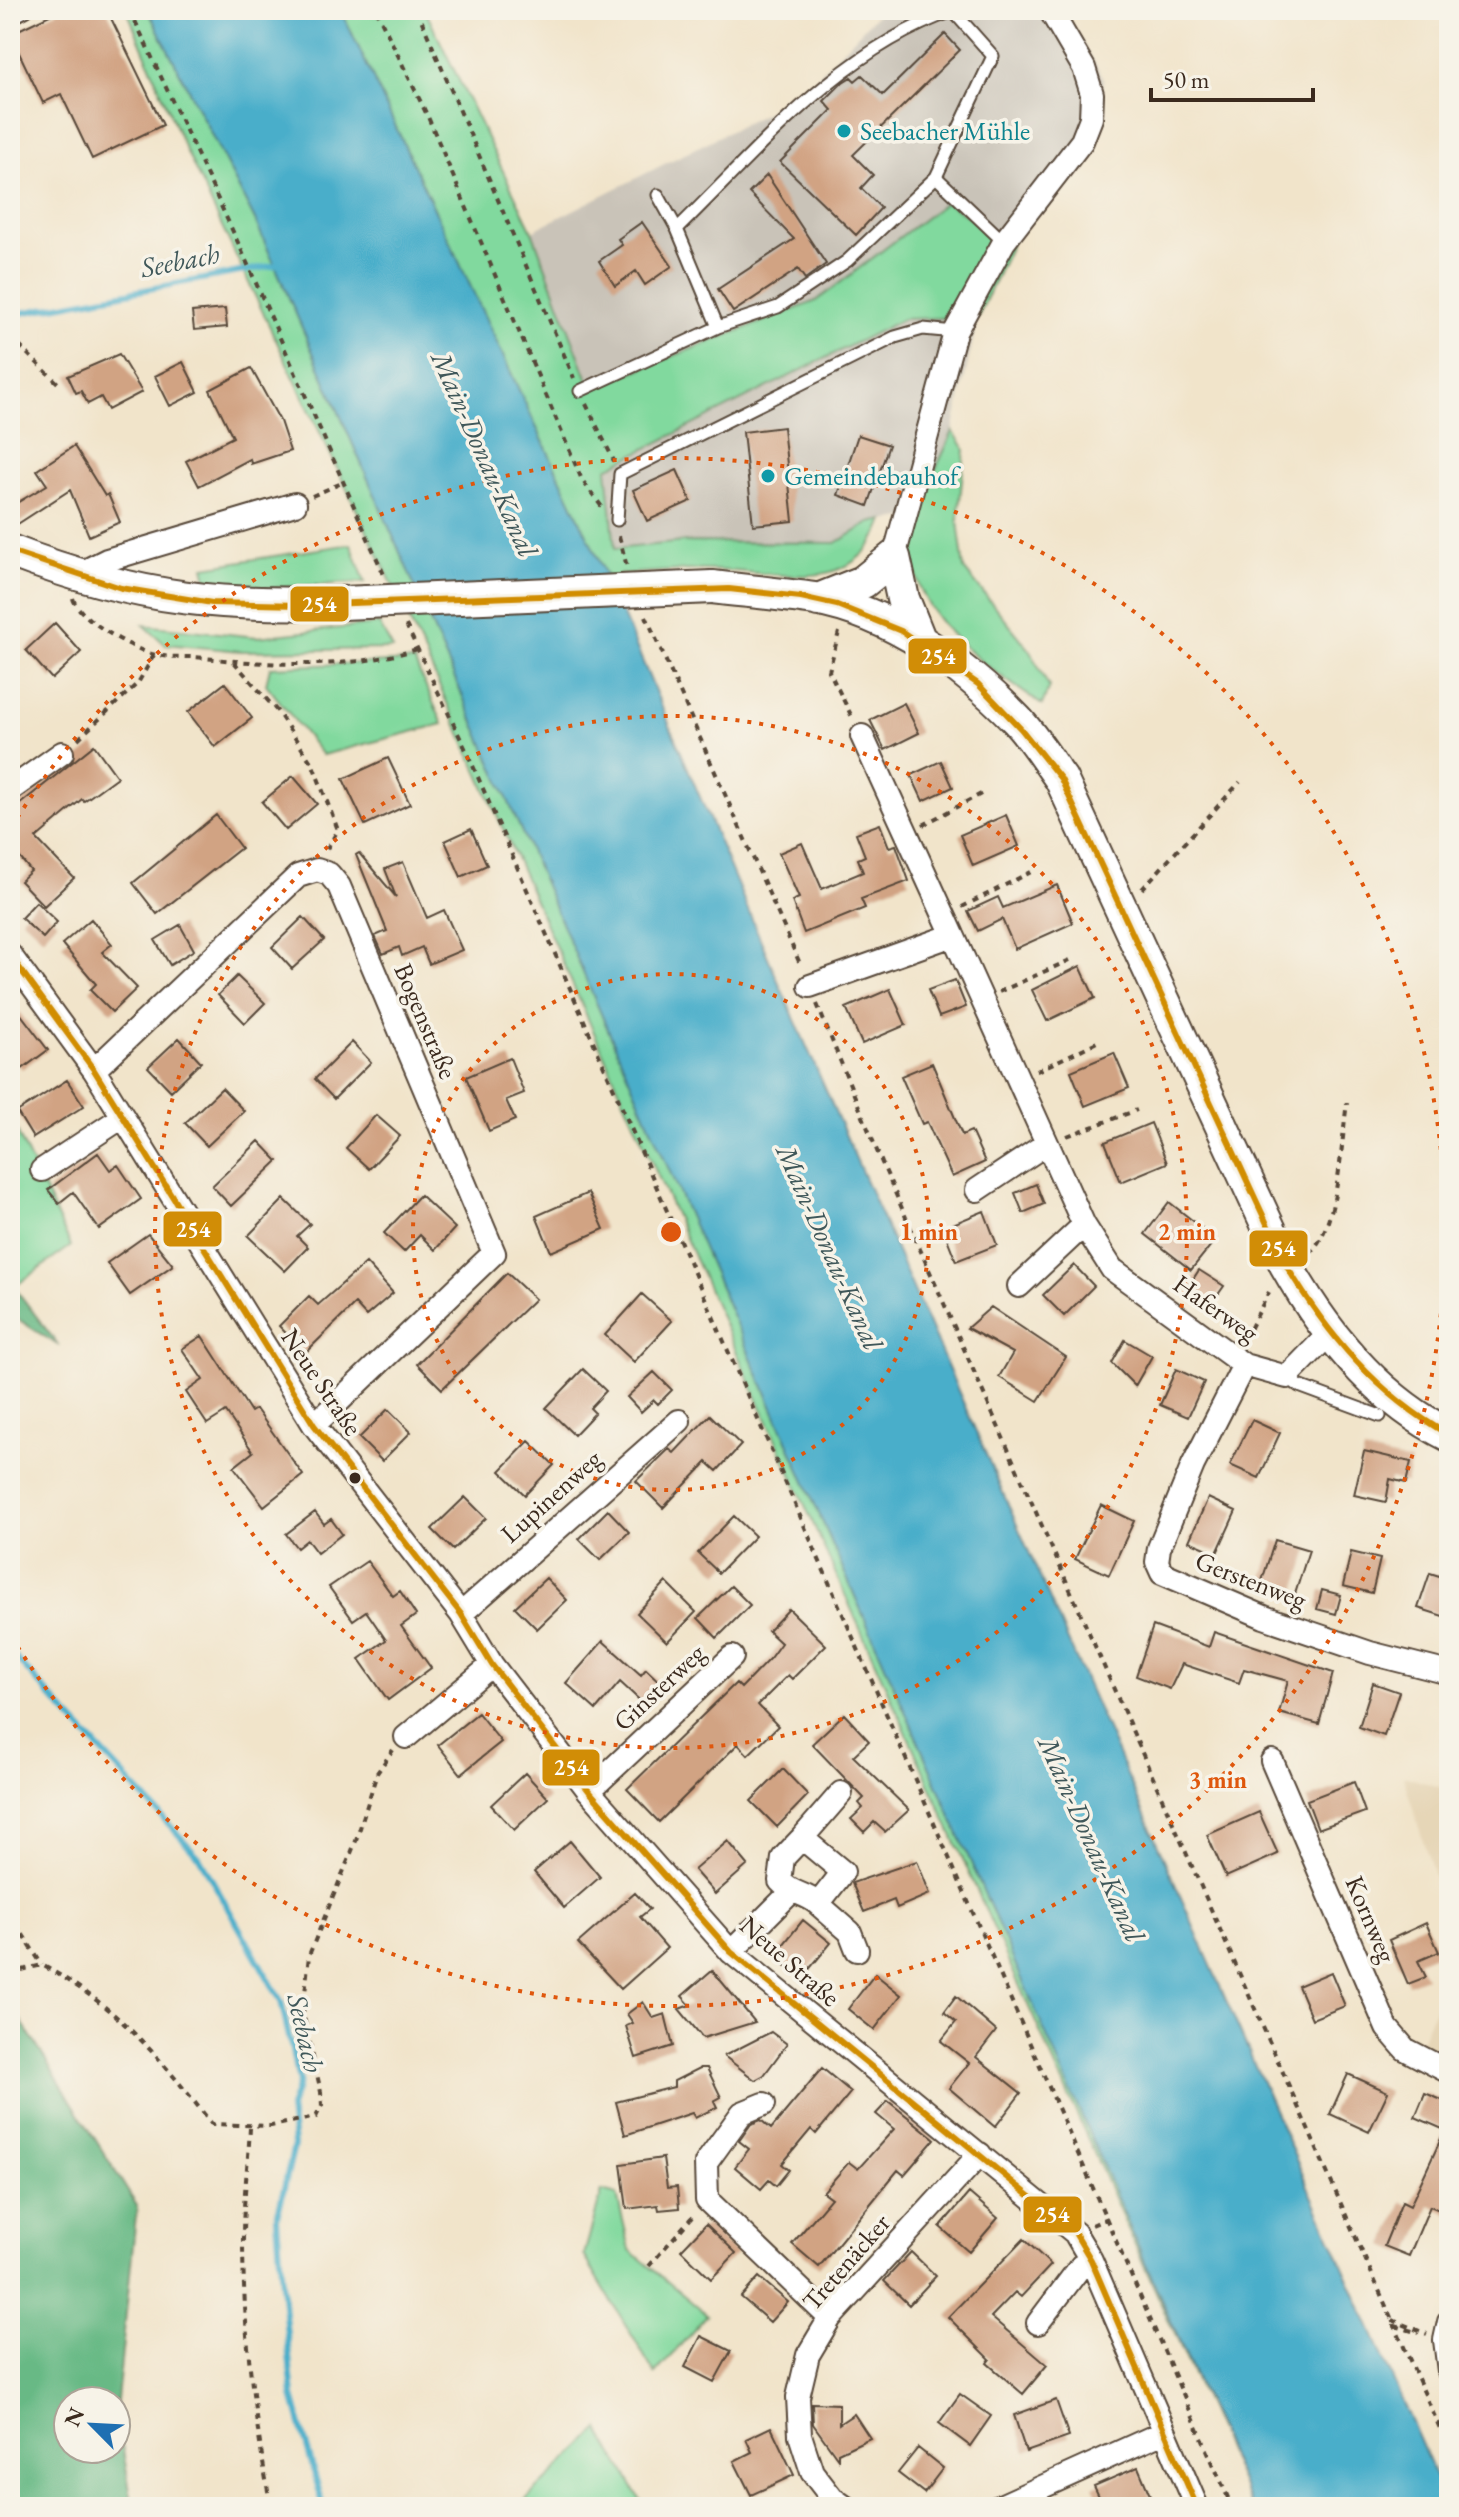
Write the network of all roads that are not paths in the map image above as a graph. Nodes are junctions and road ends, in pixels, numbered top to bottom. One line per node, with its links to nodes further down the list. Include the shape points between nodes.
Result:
1 (27, 10): 4 (lane)
2 (954, 10): 5 (lane, via 993,56); 7 (lane, via 880,44 819,89)
3 (1050, 10): 8 (street, via 1084,68 1092,94 1091,118 1082,141)
4 (10, 19)
5 (936, 177): 8 (lane); 9 (lane, via 847,261 778,307)
6 (658, 195): 7 (lane)
7 (677, 229): 9 (lane)
8 (1004, 242): 10 (street)
9 (718, 327): 11 (lane)
10 (955, 332): 13 (lane, via 923,329 895,337 620,474); 15 (street)
11 (580, 391)
12 (295, 504): 16 (street, via 107,560)
13 (617, 520)
14 (10, 551): 16 (street)
15 (894, 557): 17 (street); 18 (street)
16 (73, 584): 17 (street, bridge, via 233,605 376,591 712,587)
17 (823, 613): 18 (street, via 869,616)
18 (920, 641): 32 (street, via 1019,722 1061,779 1286,1265)
19 (862, 736): 22 (street, Haferweg)
20 (62, 753): 21 (street)
21 (10, 790)
22 (949, 925): 24 (street); 27 (street, Haferweg)
23 (10, 955): 25 (street, Neue Straße)
24 (810, 986)
25 (94, 1070): 26 (street, Neue Straße); 37 (street, Bogenstraße, via 298,876 317,870 339,886 494,1253)
26 (121, 1118): 28 (street); 37 (street, Neue Straße)
27 (1046, 1144): 29 (street); 30 (street, Haferweg)
28 (42, 1170)
29 (977, 1190)
30 (1084, 1225): 31 (street); 33 (street, Haferweg, via 1112,1269)
31 (1019, 1286)
32 (1329, 1334): 34 (street); 38 (street, via 1405,1407)
33 (1239, 1362): 34 (street, Haferweg); 42 (street, Gerstenweg, via 1159,1548 1162,1573 1264,1617)
34 (1287, 1377): 35 (lane)
35 (1380, 1416)
36 (679, 1421): 39 (street, Lupinenweg)
37 (314, 1425): 39 (street, Neue Straße)
38 (1449, 1435)
39 (461, 1614): 41 (street, Neue Straße)
40 (732, 1657): 45 (street, Ginsterweg)
41 (492, 1665): 43 (street); 45 (street, Neue Straße)
42 (1449, 1673)
43 (406, 1737)
44 (1272, 1761): 52 (street, Kornweg, via 1387,2028 1405,2049)
45 (589, 1791): 51 (street, Neue Straße)
46 (841, 1793): 47 (street)
47 (802, 1838): 48 (street, via 783,1858 780,1881); 49 (street, via 843,1872)
48 (790, 1893): 49 (street, via 809,1895); 51 (street)
49 (818, 1904): 50 (street, via 850,1932)
50 (857, 1950)
51 (731, 1952): 54 (street, Neue Straße)
52 (1449, 2072)
53 (764, 2104): 56 (street, via 742,2113 706,2163 707,2200)
54 (980, 2154): 55 (street, Neue Straße, via 1075,2233); 56 (street, Tretenäcker)
55 (1091, 2260): 57 (street); 60 (street, Neue Straße)
56 (830, 2318): 61 (street, Tretenäcker, via 808,2355 798,2397 800,2435 812,2472)
57 (1038, 2323)
58 (1447, 2331): 59 (street)
59 (1449, 2371)
60 (1164, 2432): 62 (street); 63 (street, Neue Straße)
61 (845, 2507)
62 (998, 2507)
63 (1197, 2507)

